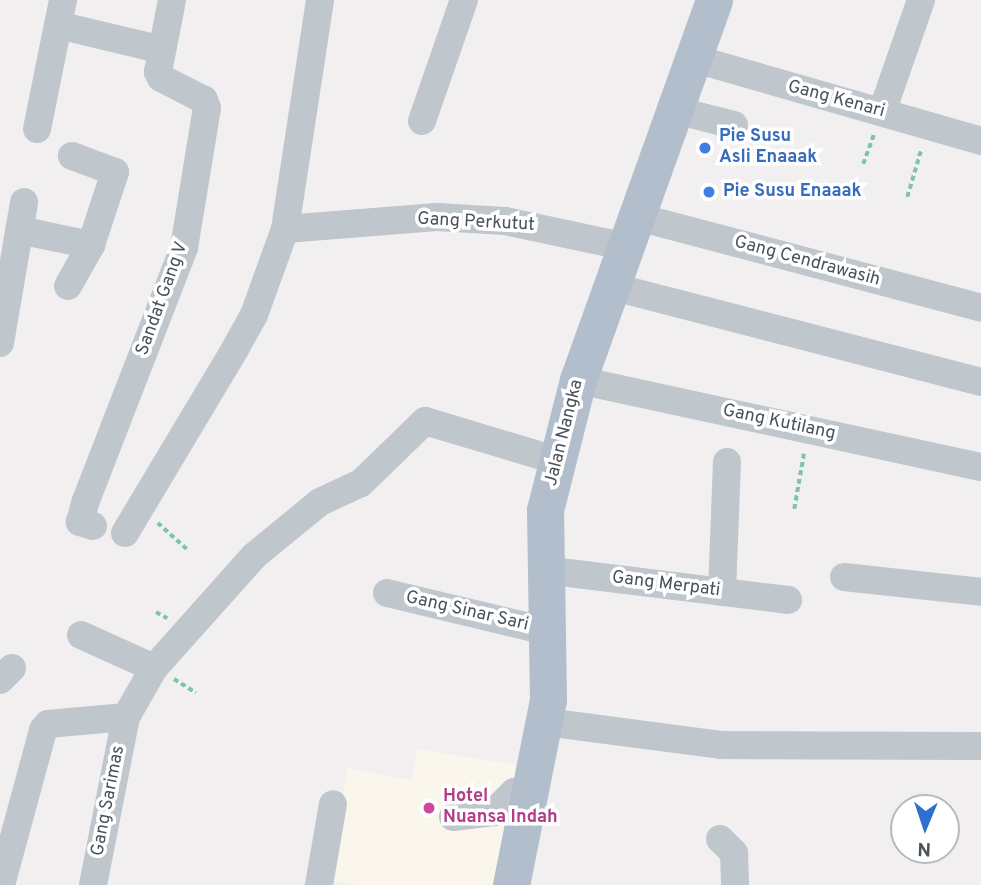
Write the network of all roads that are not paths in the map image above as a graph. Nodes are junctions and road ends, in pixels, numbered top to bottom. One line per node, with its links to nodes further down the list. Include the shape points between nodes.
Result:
1 (172, 0): 7 (street, Sandat Gang V)
2 (320, 0): 17 (street)
3 (464, 0): 11 (street)
4 (714, 0): 8 (main road, Jalan Nangka)
5 (921, 0): 10 (street)
6 (61, 12): 7 (street); 13 (street)
7 (159, 49): 30 (street, Sandat Gang V, via 161,78 204,100 208,108 184,248 85,503 80,522)
8 (692, 58): 9 (main road, Jalan Nangka); 10 (street, Gang Kenari)
9 (671, 109): 12 (street); 19 (main road, Jalan Nangka)
10 (882, 112): 14 (street, Gang Kenari)
11 (422, 121)
12 (734, 125)
13 (37, 129)
14 (981, 141)
15 (72, 156): 20 (street, via 115,170)
16 (24, 202): 18 (street)
17 (285, 229): 19 (street, Gang Perkutut, via 437,217); 31 (street, via 254,315)
18 (19, 230): 20 (street); 24 (street)
19 (629, 231): 22 (main road, Jalan Nangka); 23 (street, Gang Cendrawasih)
20 (91, 245): 21 (street)
21 (68, 286)
22 (610, 286): 25 (main road, Jalan Nangka); 26 (street)
23 (981, 308)
24 (0, 343)
25 (578, 380): 27 (main road, Jalan Nangka); 29 (street, Gang Kutilang)
26 (981, 382)
27 (558, 461): 32 (main road, Jalan Nangka, via 545,510); 40 (street, Gang Sarimas, via 425,421 361,483 320,502 254,556)
28 (727, 462): 34 (street)
29 (981, 467)
30 (93, 526)
31 (125, 533)
32 (544, 570): 34 (street, Gang Merpati); 38 (main road, Jalan Nangka)
33 (844, 577): 35 (street)
34 (722, 592): 37 (street, Gang Merpati)
35 (981, 592)
36 (387, 593): 38 (street, Gang Sinar Sari)
37 (788, 600)
38 (546, 631): 42 (main road, Jalan Nangka)
39 (80, 635): 40 (street)
40 (154, 668): 41 (street, Gang Sarimas)
41 (126, 717): 49 (street, via 48,724 43,730); 50 (street, Gang Sarimas)
42 (546, 722): 43 (street, via 720,745); 44 (main road, Jalan Nangka)
43 (981, 746)
44 (532, 790): 46 (street, via 514,793 494,812); 52 (main road, Jalan Nangka)
45 (332, 804): 51 (street)
46 (453, 817)
47 (720, 839): 48 (street, via 734,853)
48 (734, 883)
49 (1, 885)
50 (93, 885)
51 (319, 885)
52 (511, 885)

